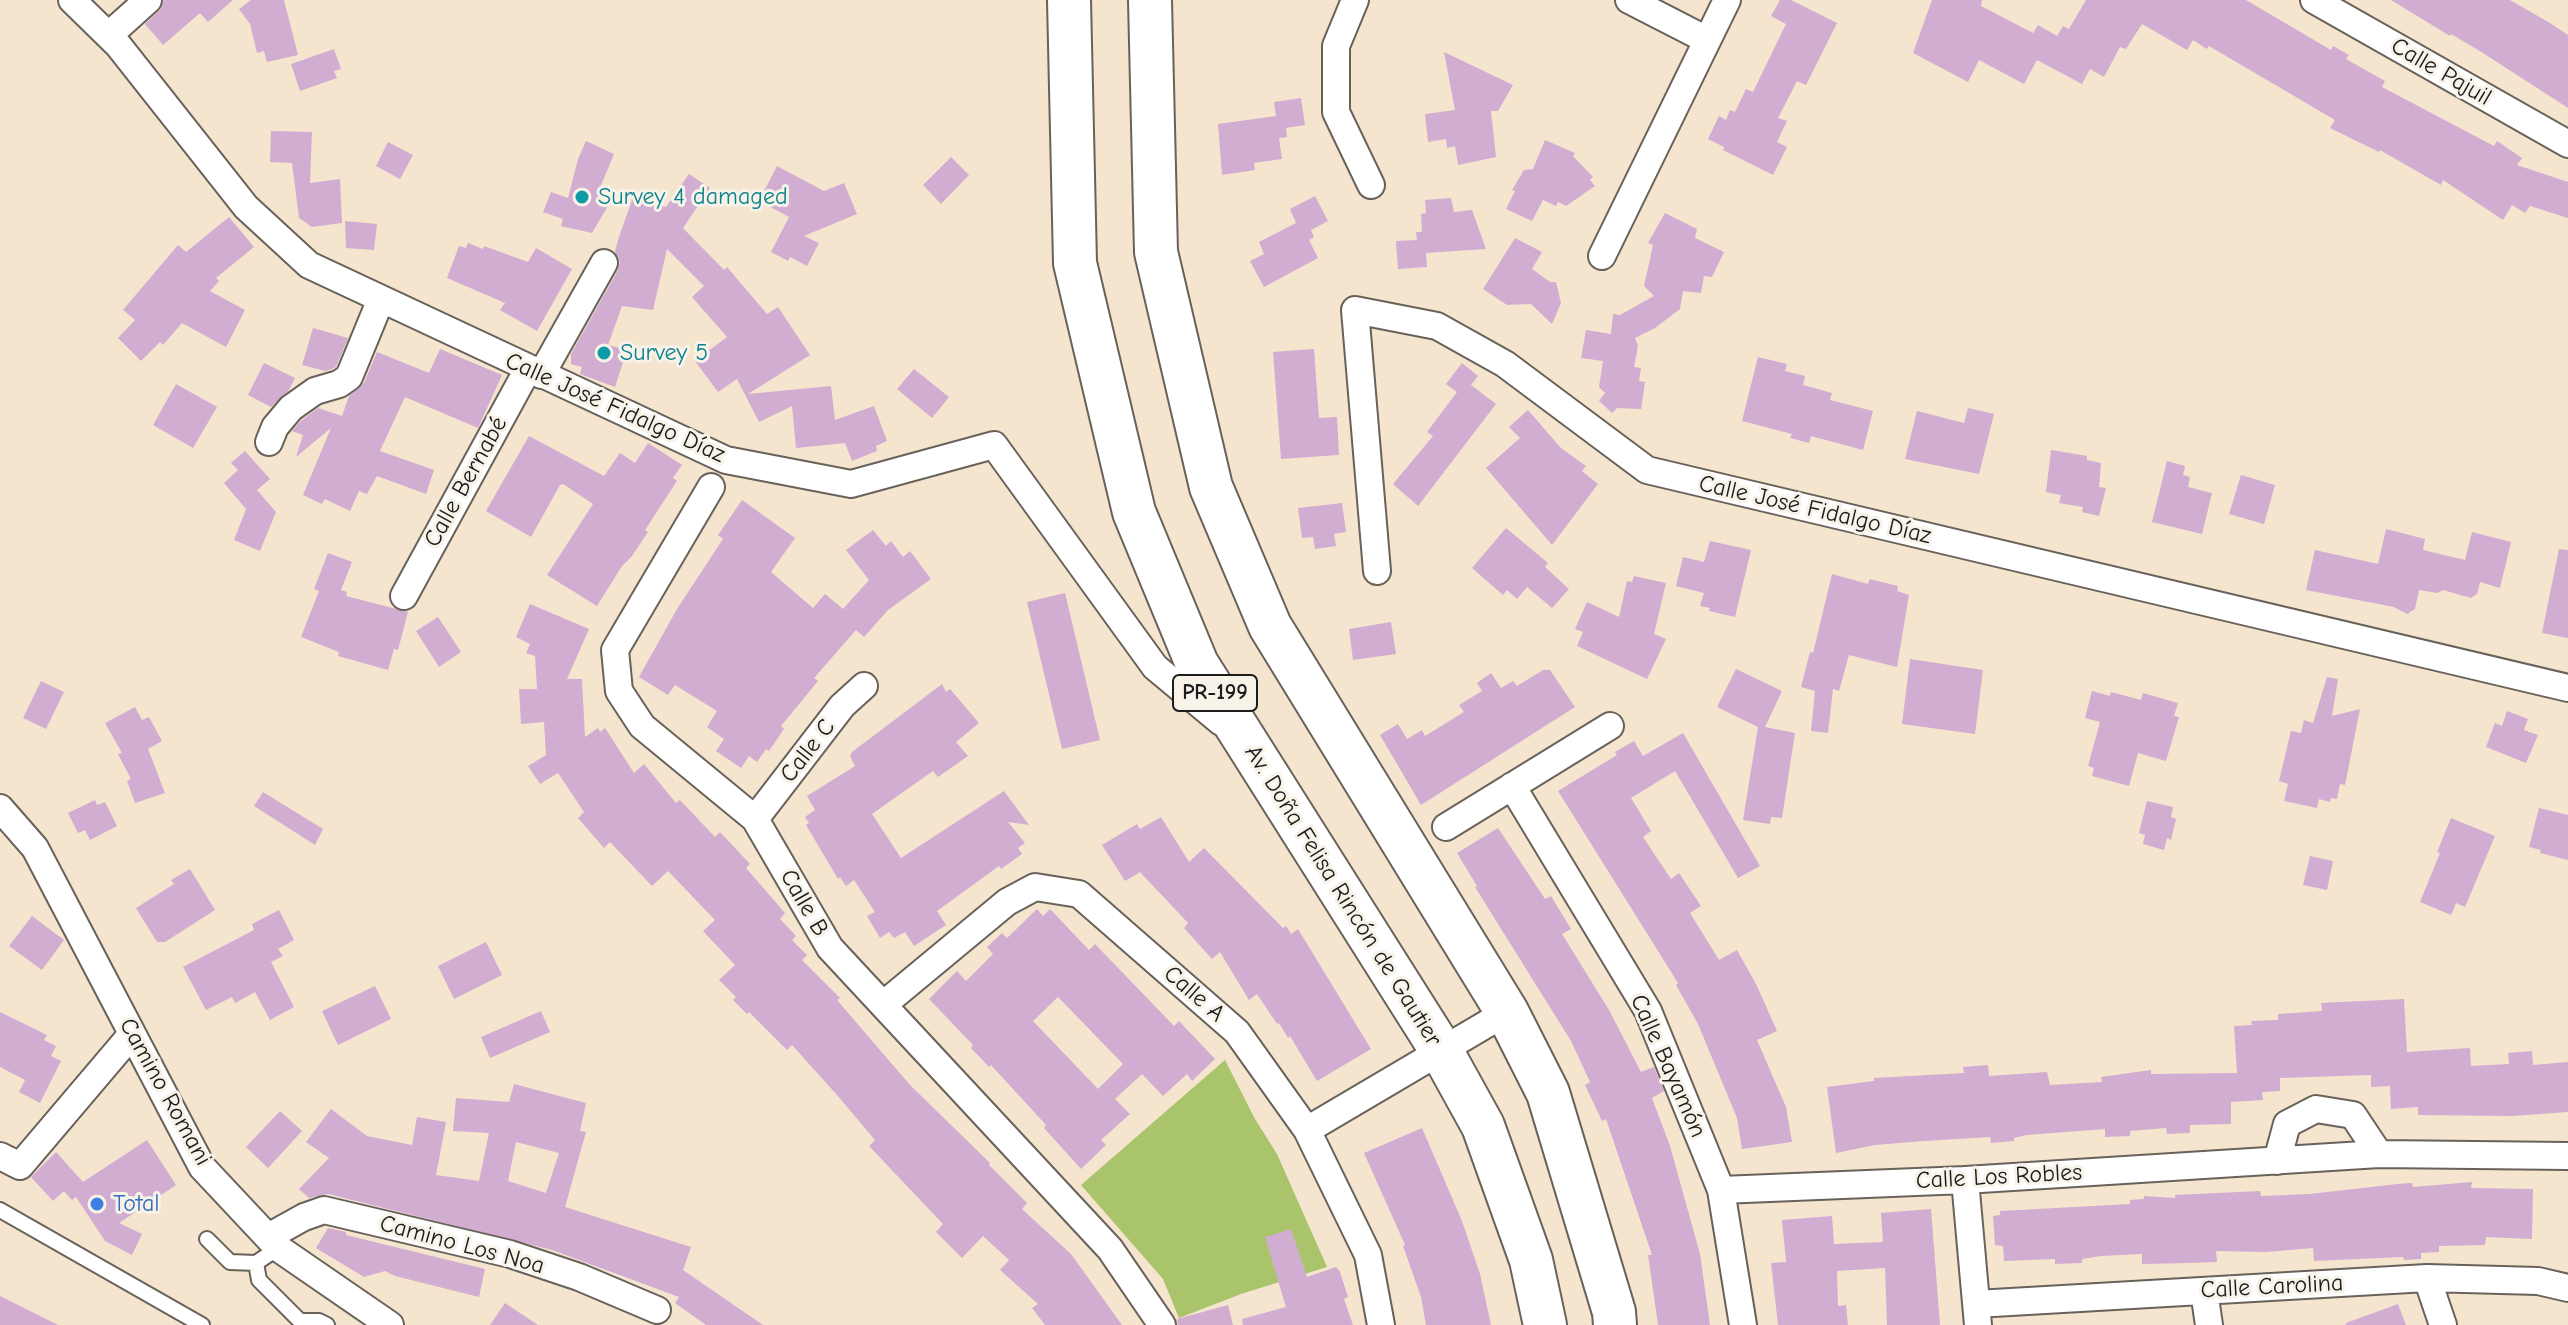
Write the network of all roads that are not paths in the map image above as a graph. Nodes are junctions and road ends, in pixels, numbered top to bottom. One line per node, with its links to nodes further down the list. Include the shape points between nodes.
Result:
1 (72, 0): 9 (street, Calle José Fidalgo Díaz)
2 (148, 0): 9 (street)
3 (1069, 0): 24 (main road, Av. Doña Felisa Rincón de Gautier / PR-199, via 1075,263 1134,512 1197,664)
4 (1150, 0): 30 (main road, via 1156,252 1211,487 1270,626)
5 (1355, 0): 12 (street, via 1336,46 1336,112)
6 (1629, 0): 10 (street)
7 (1727, 0): 10 (street)
8 (2314, 0): 11 (street, Calle Pajuil)
9 (109, 35): 15 (street, Calle José Fidalgo Díaz, via 246,207 309,265)
10 (1707, 40): 13 (street)
11 (2568, 144)
12 (1371, 185)
13 (1602, 256)
14 (604, 263): 16 (street, Calle Bernabé)
15 (381, 299): 16 (street, Calle José Fidalgo Díaz); 17 (street, via 349,377 291,408)
16 (535, 372): 20 (street, Calle Bernabé); 24 (street, Calle José Fidalgo Díaz, via 726,460 851,484 994,445 1155,667)
17 (269, 442)
18 (711, 487): 27 (street, Calle B, via 615,650 619,691 642,726)
19 (1377, 571): 22 (street, Calle José Fidalgo Díaz, via 1355,310 1437,326 1505,364 1647,470)
20 (404, 596)
21 (864, 686): 27 (street, Calle C, via 842,706)
22 (2568, 688)
23 (1610, 726): 25 (street)
24 (1246, 742): 32 (main road, Av. Doña Felisa Rincón de Gautier / PR-199)
25 (1512, 786): 28 (street); 39 (street, Calle Bayamón, via 1648,1011)
26 (0, 808): 31 (street, Camino Romani, via 35,848)
27 (755, 819): 29 (street, Calle B, via 830,948)
28 (1446, 827)
29 (884, 1004): 33 (street, Calle A, via 1007,902 1035,887 1079,894 1237,1032); 53 (street, Calle B, via 1110,1249)
30 (1507, 1012): 32 (street); 56 (main road, via 1548,1093)
31 (132, 1034): 35 (street, via 20,1166); 42 (street, Camino Romani, via 202,1167)
32 (1441, 1050): 33 (street); 55 (main road, Av. Doña Felisa Rincón de Gautier / PR-199, via 1483,1126 1531,1260)
33 (1307, 1130): 54 (street, Calle A, via 1368,1255)
34 (2379, 1154): 36 (street, Calle Los Robles); 37 (street, Calle Los Robles); 37 (street, via 2353,1115 2316,1109 2287,1124)
35 (0, 1156)
36 (2568, 1156)
37 (2277, 1161): 38 (street, Calle Los Robles)
38 (1965, 1180): 39 (street, Calle Los Robles); 48 (street)
39 (1721, 1190): 57 (street, Calle Bayamón)
40 (0, 1210): 50 (lane)
41 (207, 1239): 43 (lane, via 230,1262)
42 (273, 1242): 43 (lane); 47 (street, Camino Los Noa, via 304,1217 324,1210 510,1254); 52 (street, Camino Romani)
43 (256, 1263): 49 (lane, via 259,1280)
44 (2427, 1278): 45 (street, Calle Carolina, via 2538,1281); 46 (street, Calle Carolina); 59 (street)
45 (2568, 1288)
46 (2204, 1291): 48 (street, Calle Carolina); 58 (street)
47 (657, 1310)
48 (1977, 1315)
49 (304, 1323): 51 (lane)
50 (202, 1325)
51 (327, 1325)
52 (390, 1325)
53 (1162, 1325)
54 (1381, 1325)
55 (1545, 1325)
56 (1615, 1325)
57 (1743, 1325)
58 (2209, 1325)
59 (2443, 1325)

